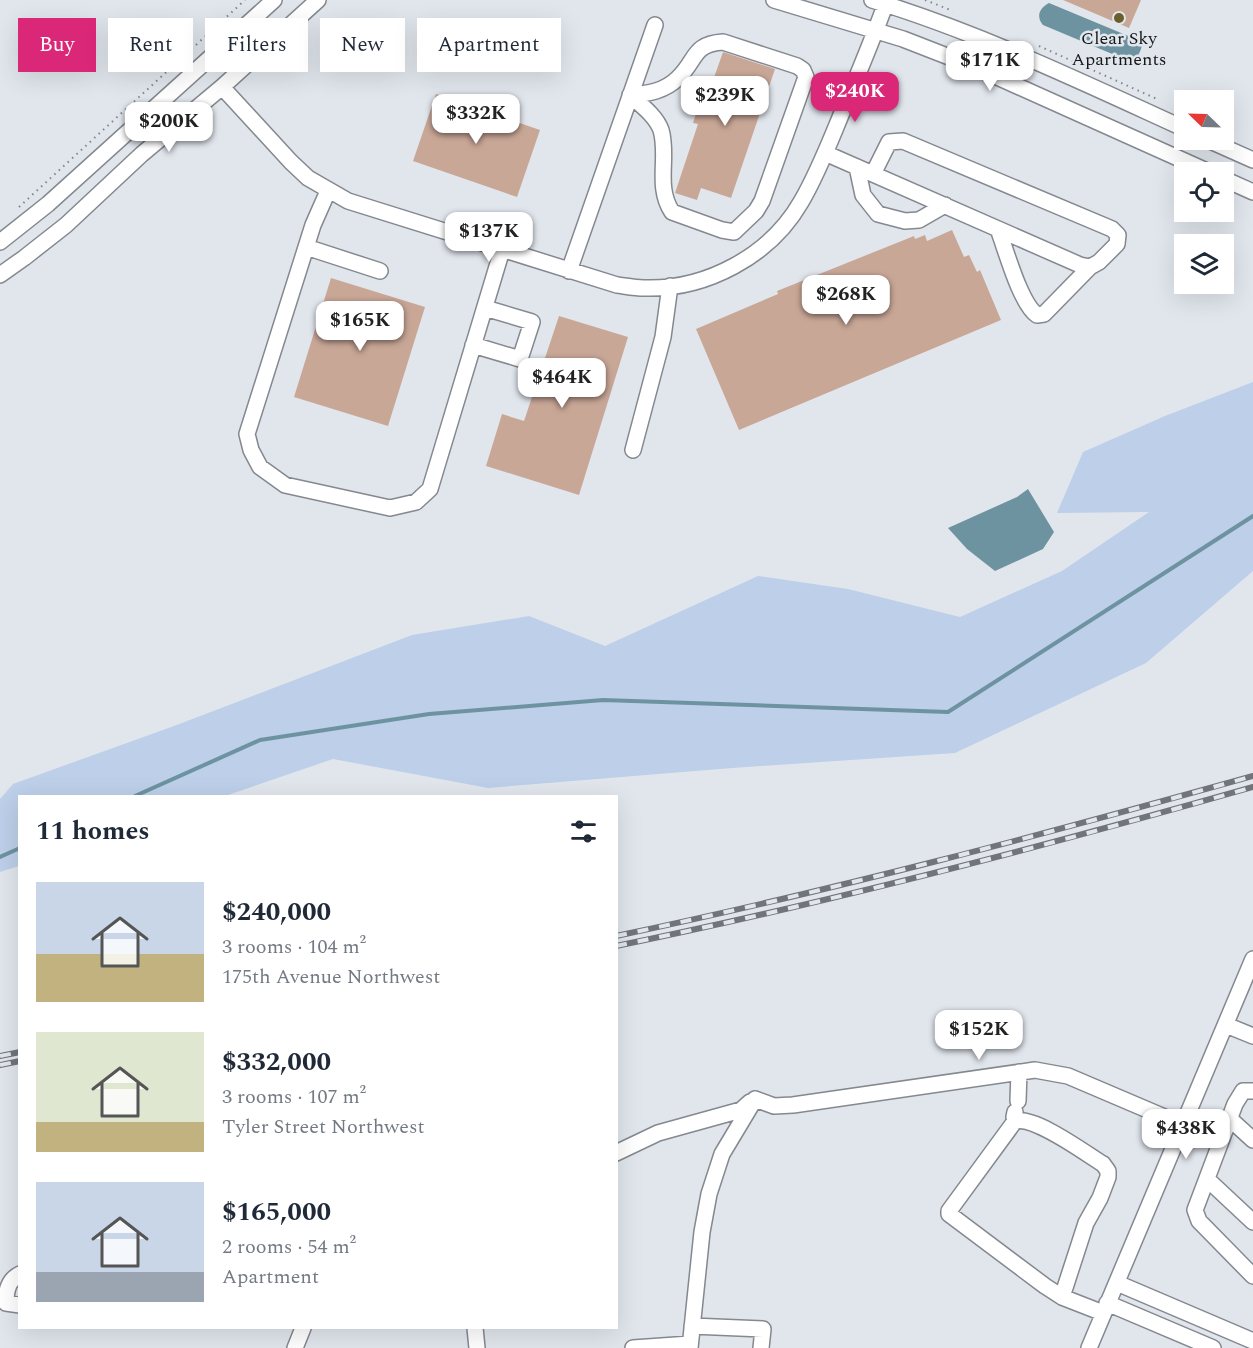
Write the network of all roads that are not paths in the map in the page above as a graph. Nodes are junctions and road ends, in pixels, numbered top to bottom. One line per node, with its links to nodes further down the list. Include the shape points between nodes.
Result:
1 (274, 0): 21 (street, via 39,212)
2 (318, 0): 7 (street)
3 (774, 0): 6 (street)
4 (881, 1): 6 (street); 9 (street, via 993,44)
5 (655, 25): 8 (street)
6 (876, 31): 11 (street); 13 (street, via 975,67)
7 (222, 87): 17 (street, via 291,162); 27 (street, via 66,225)
8 (630, 95): 8 (street, via 650,94 676,80 697,52 713,43 723,42 797,66 806,77 762,201 734,232 672,212 663,191 661,129); 26 (street)
9 (1174, 124)
10 (1230, 150): 12 (street)
11 (825, 153): 14 (street); 28 (street, via 800,204 763,247 739,265 693,283)
12 (1253, 160)
13 (1187, 162)
14 (857, 167): 15 (street); 19 (street, via 863,195 878,214 905,221 919,220)
15 (873, 174): 19 (street); 24 (street, via 889,142 903,141 1112,229 1118,235 1117,244)
16 (1234, 183): 18 (street)
17 (328, 191): 22 (street); 23 (street)
18 (1253, 192)
19 (945, 205): 20 (street)
20 (998, 229): 24 (street); 24 (street, via 1024,299 1037,315 1044,314)
21 (0, 242)
22 (306, 246): 25 (street); 30 (street, via 247,434 260,467 285,485 390,507 416,502 430,489)
23 (502, 250): 26 (street); 29 (street)
24 (1090, 267)
25 (380, 271)
26 (569, 271): 28 (street, via 617,285)
27 (0, 275)
28 (669, 286): 31 (street, via 663,337)
29 (485, 308): 30 (street); 30 (street, via 532,322 520,359)
30 (473, 345)
31 (633, 450)
32 (1253, 959): 33 (street)
33 (1226, 1025): 34 (street); 40 (street)
34 (1253, 1036)
35 (1019, 1072): 37 (street, via 793,1105 774,1106); 38 (street); 40 (street, via 1035,1070 1068,1076)
36 (1253, 1091): 39 (street, via 1243,1091)
37 (755, 1099): 42 (street, via 741,1110 658,1133); 51 (street, via 722,1154 709,1194)
38 (1016, 1112): 48 (street, via 1021,1120 1039,1126 1103,1164 1108,1171); 48 (street, via 949,1214)
39 (1230, 1119): 41 (street); 43 (street)
40 (1183, 1125): 47 (street)
41 (1253, 1140)
42 (618, 1153)
43 (1207, 1179): 44 (street); 46 (street, via 1195,1210 1199,1221)
44 (1253, 1222)
45 (18, 1275): 49 (street, via 8,1286)
46 (1253, 1276)
47 (1117, 1283): 50 (street); 54 (street)
48 (1062, 1297): 50 (street)
49 (8, 1306)
50 (1105, 1308): 60 (street); 61 (street)
51 (692, 1326): 55 (street); 59 (street, via 763,1329)
52 (303, 1329): 56 (street)
53 (475, 1329): 57 (street)
54 (1253, 1341)
55 (690, 1346): 58 (street)
56 (295, 1348)
57 (477, 1348)
58 (633, 1348)
59 (761, 1348)
60 (1089, 1348)
61 (1213, 1348)

